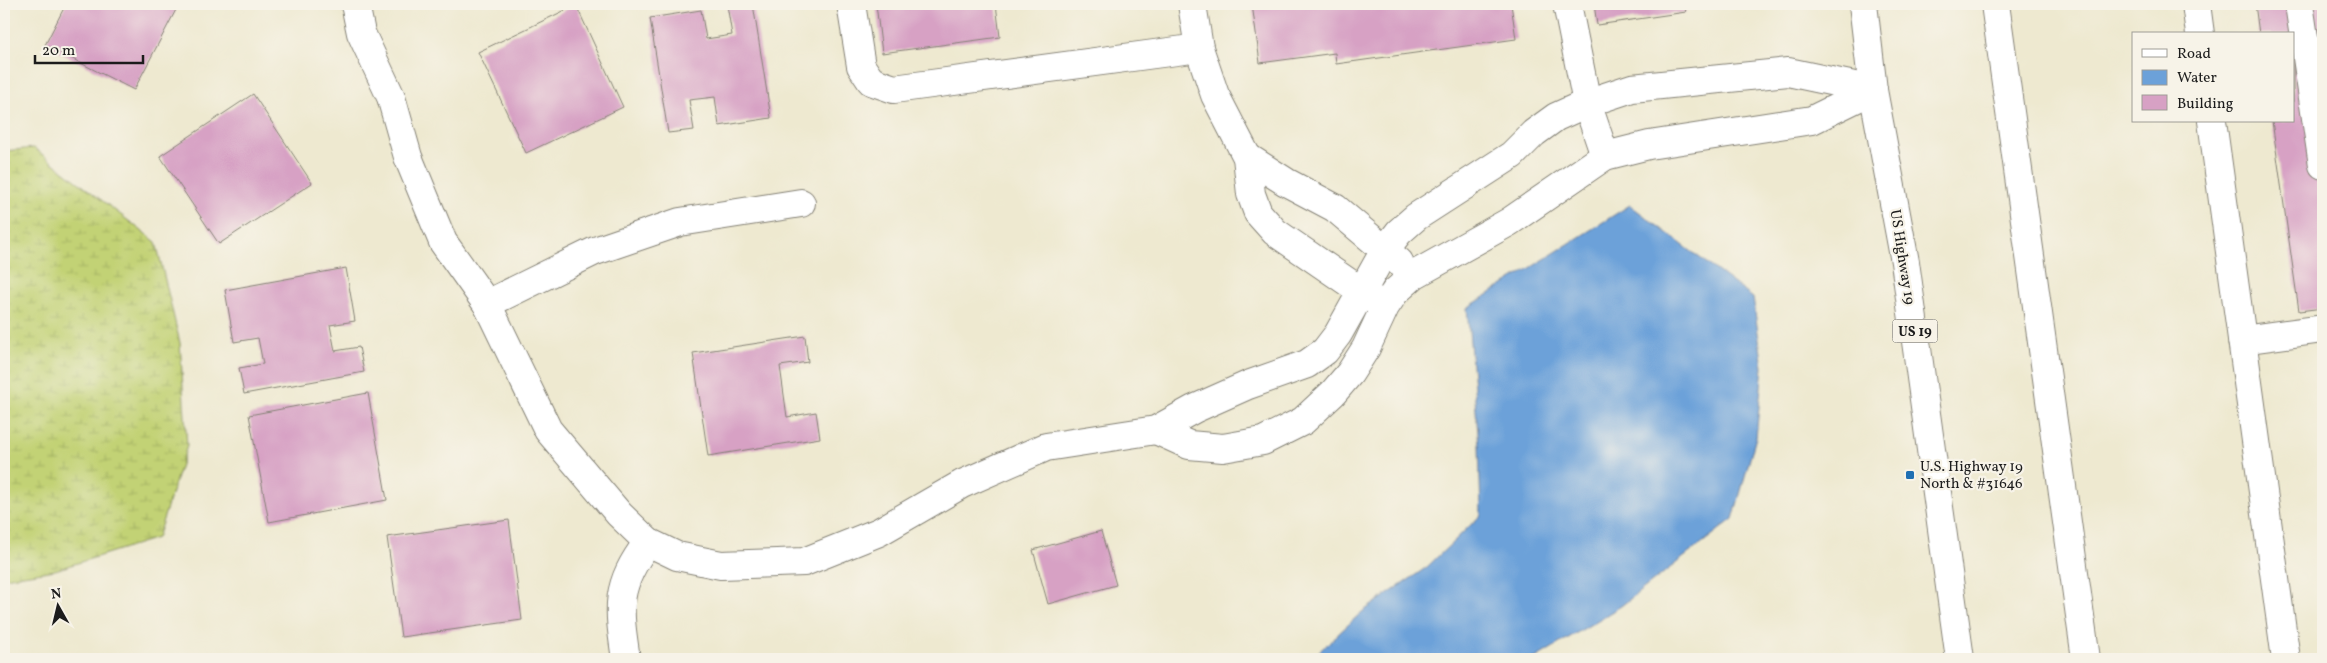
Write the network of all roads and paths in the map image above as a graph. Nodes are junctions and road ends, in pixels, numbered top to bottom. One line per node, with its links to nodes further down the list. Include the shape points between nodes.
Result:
1 (355, 4): 21 (main road, via 361,33 391,97 408,157 444,242)
2 (851, 4): 10 (main road, via 861,66 871,81 894,89)
3 (1192, 4): 10 (main road)
4 (1567, 4): 12 (main road)
5 (1863, 4): 11 (main road, US Highway 19 / US 19)
6 (1995, 4): 29 (main road)
7 (2196, 4): 9 (main road)
8 (2299, 4): 16 (main road)
9 (2200, 32)
10 (1199, 48): 15 (main road, via 1215,95)
11 (1873, 90): 12 (main road, via 1788,72 1632,88); 14 (main road, via 1812,120 1650,145); 28 (main road, US Highway 19 / US 19, via 1905,262)
12 (1587, 103): 14 (main road); 18 (main road, via 1556,117 1504,161 1416,217)
13 (2212, 122): 24 (main road)
14 (1605, 156): 19 (main road, via 1510,222)
15 (1247, 157): 18 (main road, via 1335,208); 20 (main road, via 1250,194 1258,213 1275,232)
16 (2323, 166)
17 (801, 203): 21 (main road, via 680,222 595,251)
18 (1385, 250): 19 (main road); 20 (main road)
19 (1414, 275): 22 (main road, via 1395,292)
20 (1362, 292): 22 (main road); 25 (main road, via 1338,334 1325,351 1307,364 1194,408)
21 (487, 304): 26 (main road, via 548,430 619,514)
22 (1385, 307): 25 (main road, via 1350,373 1303,421 1263,441 1223,448 1189,445)
23 (2323, 329): 24 (main road)
24 (2242, 340): 30 (main road)
25 (1156, 430): 26 (main road, via 1046,447 962,484 879,532 804,562 721,565 677,556)
26 (648, 542): 27 (main road, via 632,564 622,590 620,624)
27 (626, 659)
28 (1960, 659)
29 (2086, 659)
30 (2286, 659)

